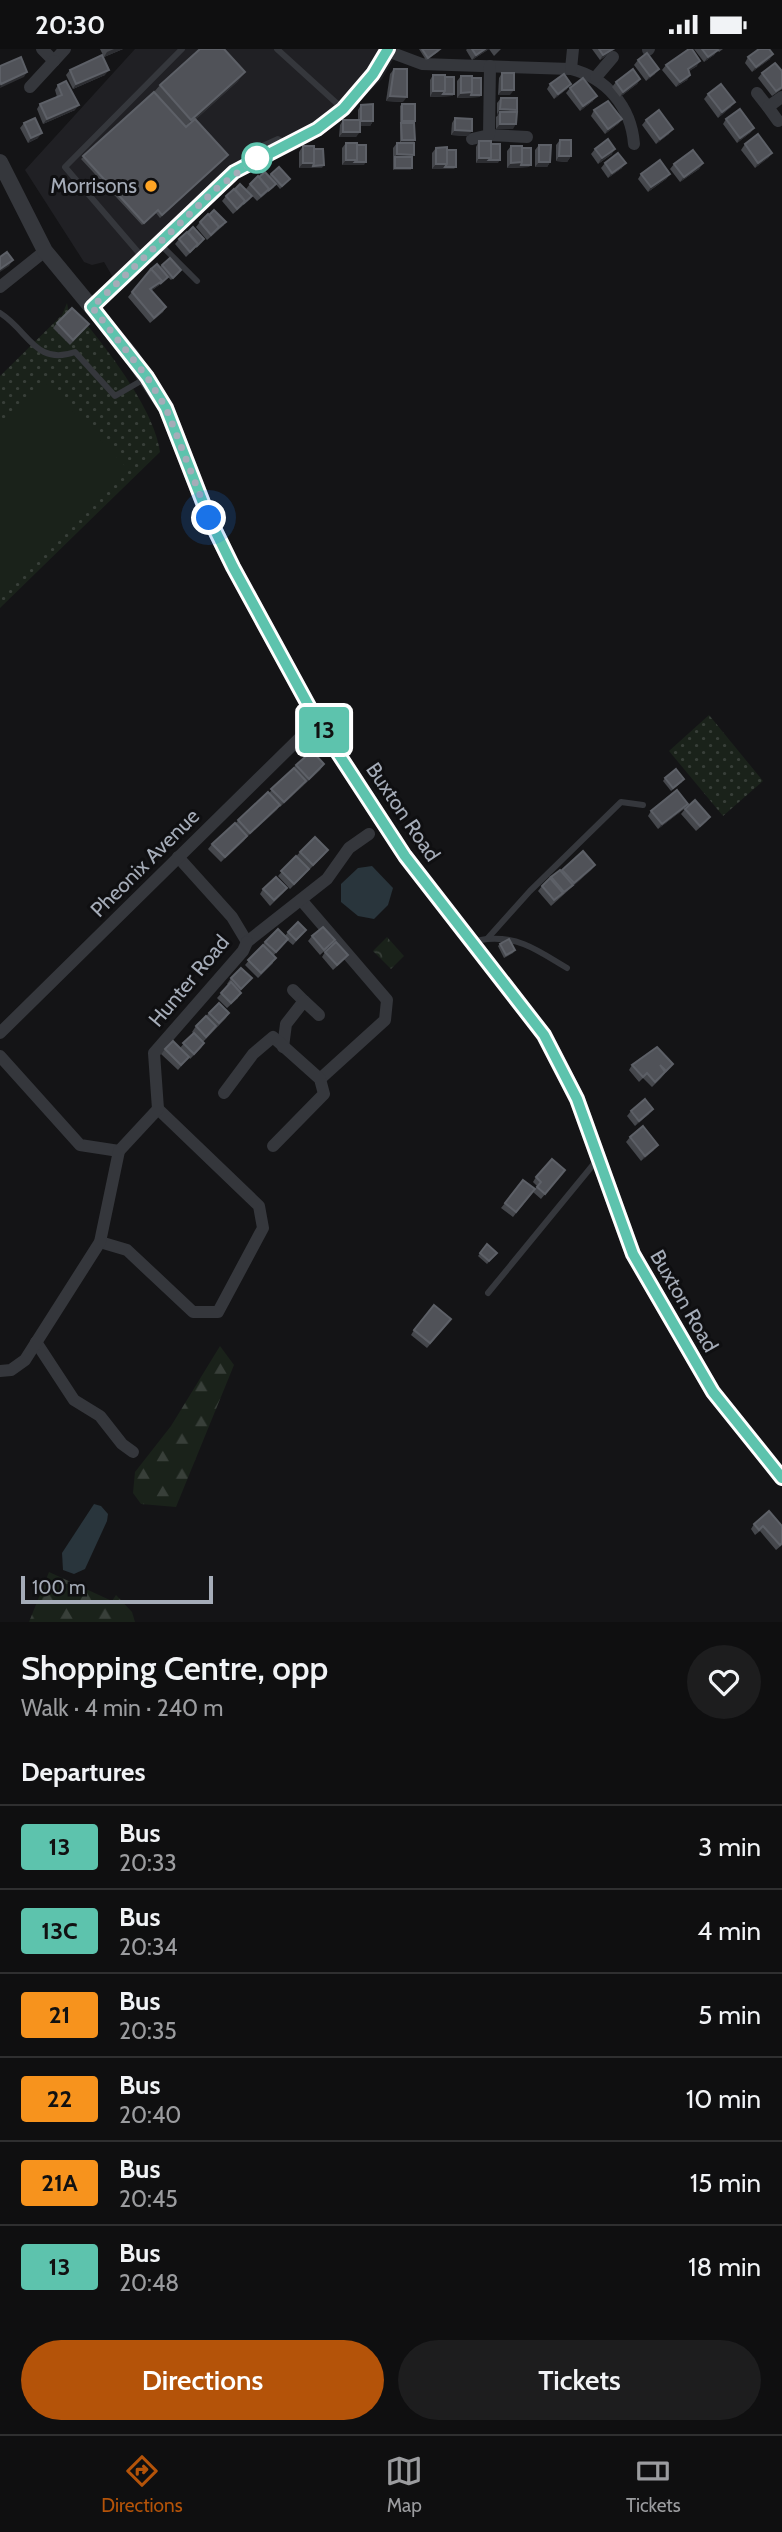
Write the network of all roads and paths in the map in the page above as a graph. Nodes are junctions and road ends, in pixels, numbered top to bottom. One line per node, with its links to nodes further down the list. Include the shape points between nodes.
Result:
1 (42, 49): 8 (street)
2 (65, 49): 8 (street)
3 (181, 49): 25 (lane, via 65,167)
4 (277, 49): 16 (lane)
5 (573, 49): 10 (street)
6 (387, 50): 9 (street, via 422,64); 16 (street, via 358,95)
7 (613, 57): 11 (street)
8 (54, 61): 12 (street)
9 (490, 66): 10 (street); 18 (street)
10 (570, 68): 11 (street)
11 (596, 77): 21 (street, via 632,123)
12 (30, 87)
13 (757, 93): 15 (street)
14 (782, 97): 15 (street)
15 (768, 107): 17 (street)
16 (343, 109): 23 (street, via 317,129 248,163)
17 (778, 121)
18 (489, 135): 19 (street); 20 (street)
19 (527, 137)
20 (472, 139)
21 (634, 144)
22 (0, 162): 24 (street, Buxton Road)
23 (159, 243): 25 (street); 26 (lane)
24 (45, 251): 27 (street); 28 (street, Buxton Road)
25 (144, 258): 28 (street)
26 (197, 281)
27 (0, 287)
28 (92, 307): 30 (street, Buxton Road)
29 (0, 313): 30 (lane, via 40,351 60,358 75,352 115,396)
30 (147, 377): 31 (street, Buxton Road, via 166,408 233,567)
31 (317, 721): 34 (street, Pheonix Avenue); 36 (street, Buxton Road, via 405,856)
32 (643, 805): 36 (lane, via 621,802)
33 (369, 834): 35 (street, Hunter Road, via 349,848 327,879)
34 (178, 857): 37 (street, via 232,917); 42 (street, Pheonix Avenue)
35 (302, 901): 37 (street, Hunter Road); 45 (street, via 387,1000 385,1020)
36 (480, 940): 38 (lane, via 507,937 522,941); 50 (street, Buxton Road, via 544,1035 577,1099)
37 (247, 942): 47 (street, Hunter Road, via 153,1053)
38 (567, 968)
39 (293, 990): 40 (street)
40 (304, 1001): 41 (street); 43 (street, via 286,1024)
41 (319, 1015)
42 (0, 1033)
43 (283, 1048): 45 (street); 46 (street, via 272,1037)
44 (0, 1056): 49 (street, via 80,1145)
45 (320, 1079): 48 (street, via 324,1094)
46 (224, 1093)
47 (158, 1109): 49 (street); 51 (street, via 258,1206 263,1228 218,1312 193,1312 127,1250)
48 (273, 1146)
49 (120, 1151): 51 (street)
50 (598, 1159): 52 (lane); 56 (street, Buxton Road, via 633,1254 713,1392)
51 (100, 1242): 53 (street)
52 (488, 1293)
53 (36, 1342): 54 (street, via 25,1360 11,1370); 55 (street, via 74,1400 100,1416 117,1448)
54 (0, 1371)
55 (133, 1452)
56 (782, 1478)

